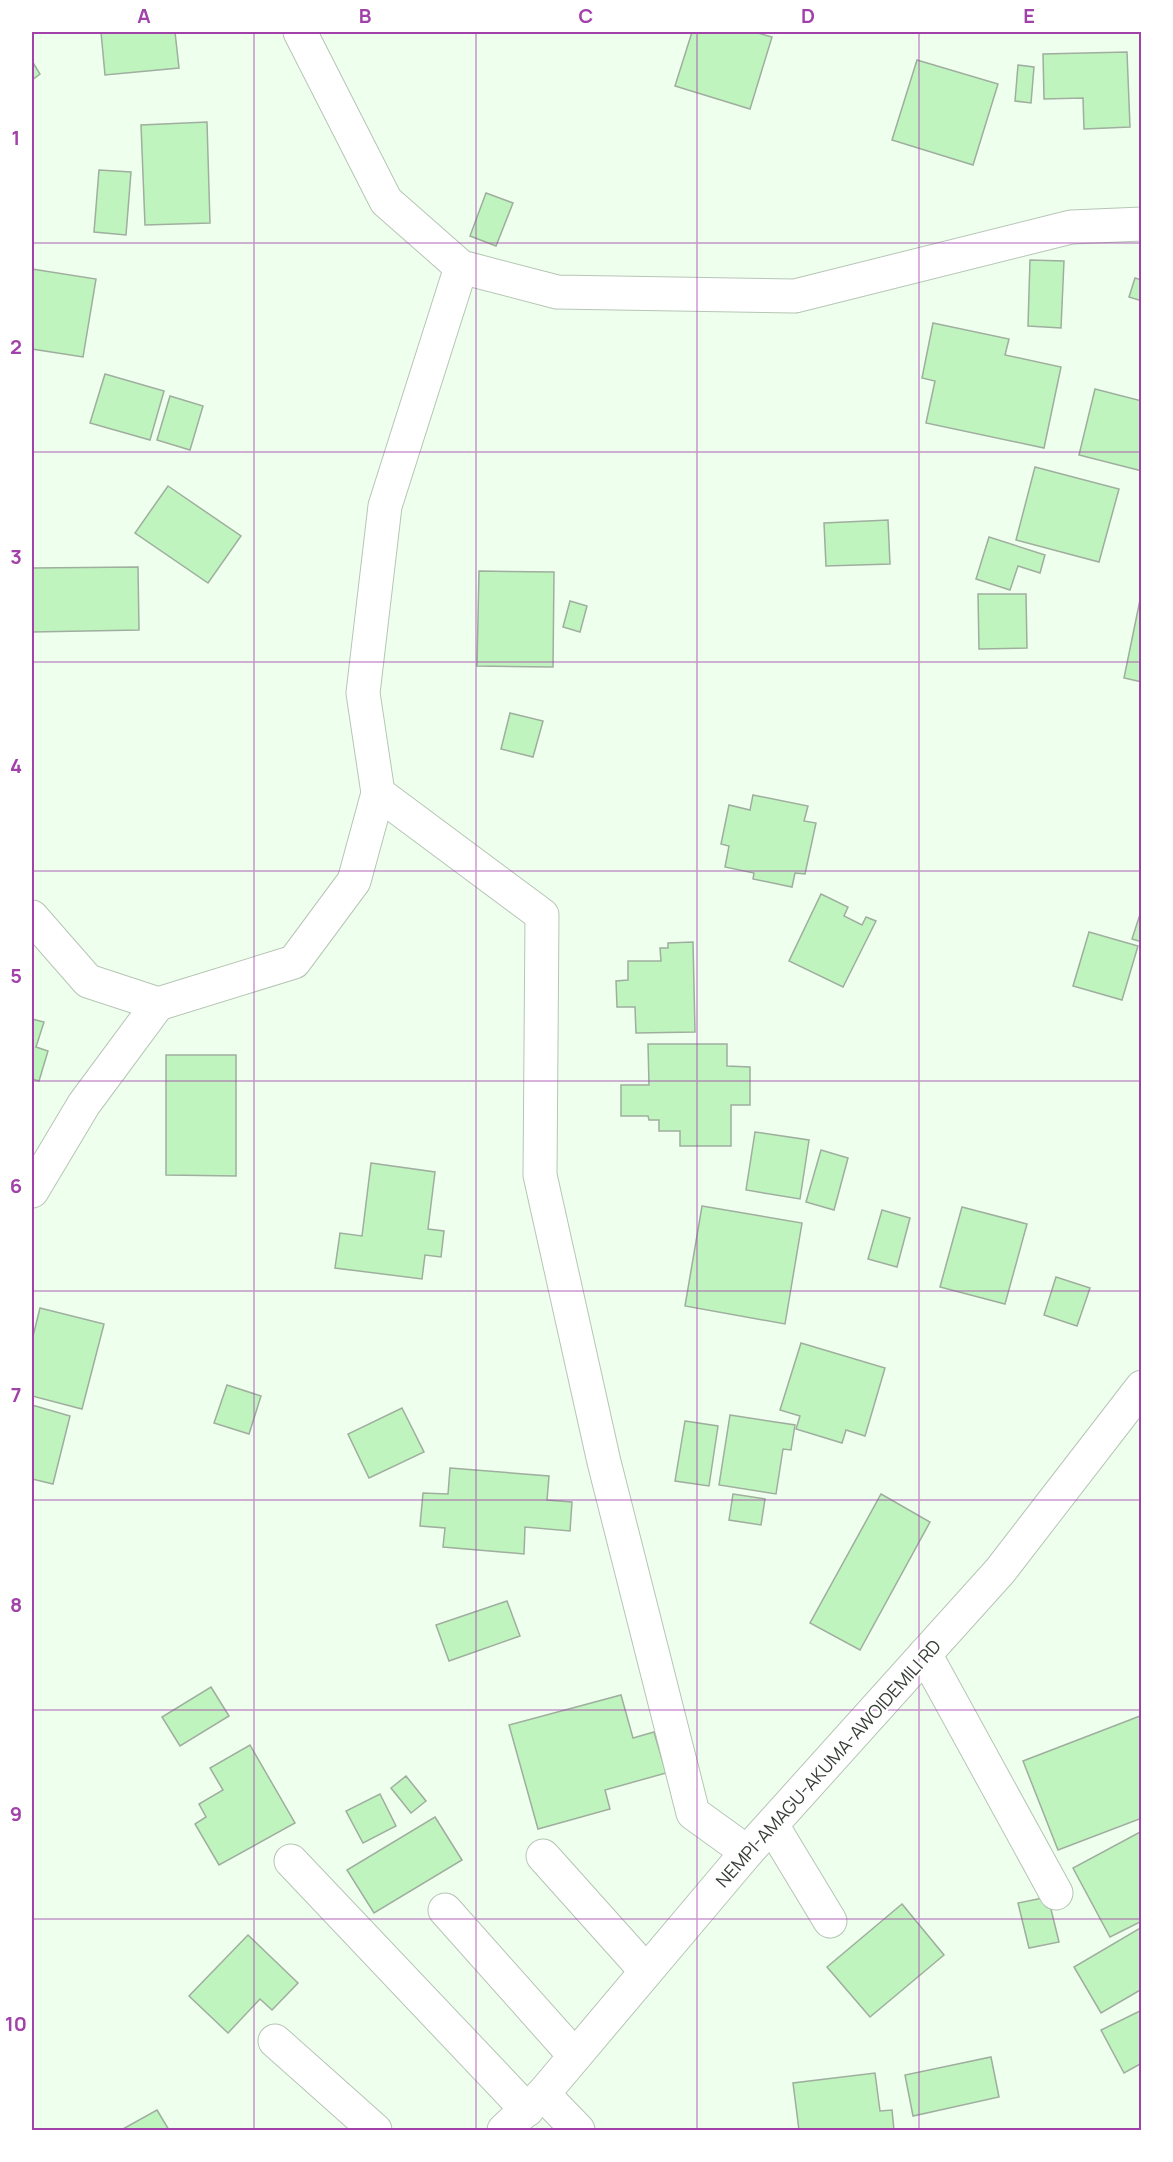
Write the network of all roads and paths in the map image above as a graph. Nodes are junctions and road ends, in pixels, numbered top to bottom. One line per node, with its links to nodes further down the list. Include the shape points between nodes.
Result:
1 (300, 32): 3 (street, via 386,201)
2 (1142, 224): 3 (street, via 1071,227 795,296 557,292)
3 (461, 267): 4 (street, via 385,506 363,693)
4 (378, 792): 6 (street, via 354,881 294,962); 11 (street, via 542,915 540,1175 604,1462 693,1813)
5 (32, 917): 6 (street, via 88,981)
6 (158, 1004): 7 (street, via 84,1104)
7 (32, 1191)
8 (1142, 1387): 9 (street, NEMPI-AMAGU-AKUMA-AWOIDEMILI RD, via 1000,1571)
9 (925, 1654): 10 (street, NEMPI-AMAGU-AKUMA-AWOIDEMILI RD); 14 (street)
10 (772, 1825): 11 (street, NEMPI-AMAGU-AKUMA-AWOIDEMILI RD); 16 (street)
11 (747, 1852): 17 (street, NEMPI-AMAGU-AKUMA-AWOIDEMILI RD)
12 (543, 1856): 17 (street)
13 (291, 1861): 20 (street)
14 (1056, 1893)
15 (445, 1910): 19 (street)
16 (830, 1921)
17 (646, 1971): 19 (street, NEMPI-AMAGU-AKUMA-AWOIDEMILI RD)
18 (275, 2041): 21 (street)
19 (575, 2056): 20 (street, NEMPI-AMAGU-AKUMA-AWOIDEMILI RD)
20 (525, 2111): 22 (street)
21 (375, 2130)
22 (578, 2130)

